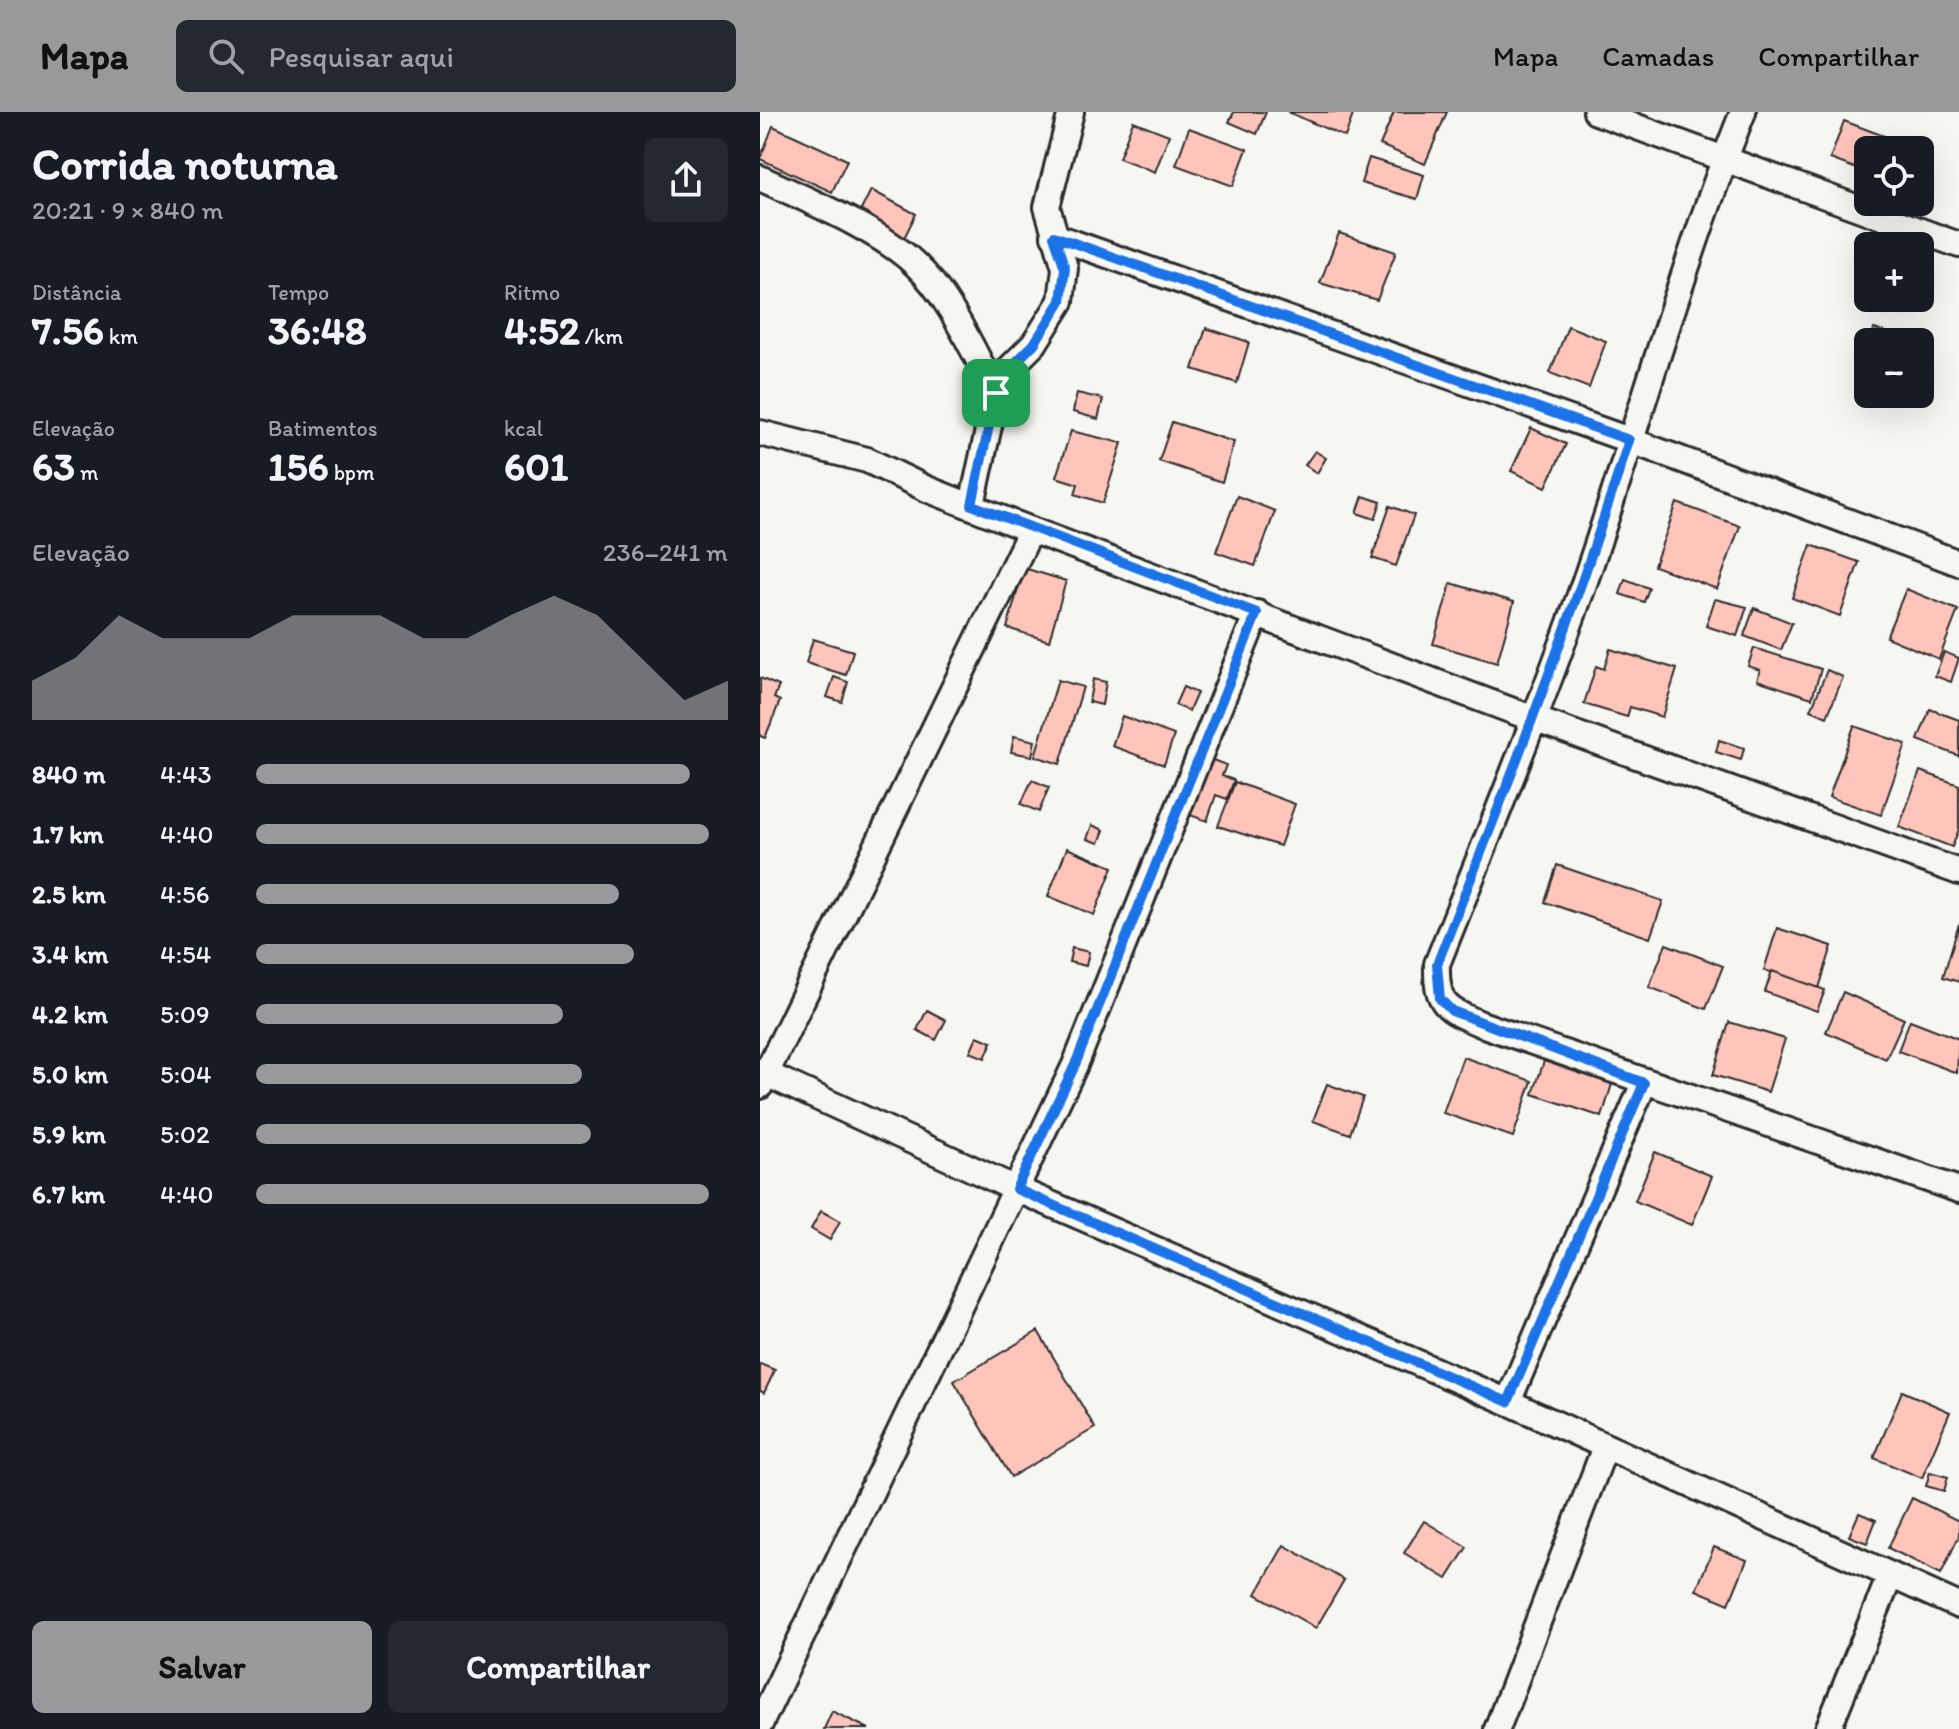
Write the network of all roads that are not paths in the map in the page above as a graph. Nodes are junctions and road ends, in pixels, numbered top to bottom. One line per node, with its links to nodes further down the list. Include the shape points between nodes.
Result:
1 (1071, 112): 6 (street, via 1047,207)
2 (1596, 112): 4 (street)
3 (1743, 112): 4 (street)
4 (1724, 159): 7 (street); 10 (street)
5 (760, 178): 8 (street, via 914,262 937,288)
6 (1054, 236): 8 (street, via 1065,268 1061,301); 10 (street)
7 (1959, 245)
8 (996, 393): 11 (street)
9 (760, 433): 11 (street, via 867,460)
10 (1629, 440): 13 (street); 15 (street)
11 (972, 505): 12 (street)
12 (1031, 530): 14 (street); 17 (street)
13 (1959, 563)
14 (1257, 613): 15 (street); 19 (street, via 1075,1065)
15 (1534, 719): 16 (street); 18 (street, via 1437,964 1440,999 1481,1024)
16 (1959, 872)
17 (762, 1077): 19 (street)
18 (1644, 1083): 20 (street); 21 (street)
19 (1016, 1189): 21 (street); 25 (street)
20 (1959, 1190)
21 (1508, 1402): 22 (street)
22 (1605, 1447): 23 (street); 26 (street)
23 (1890, 1576): 24 (street); 27 (street)
24 (1959, 1606)
25 (760, 1724)
26 (1497, 1729)
27 (1828, 1729)

